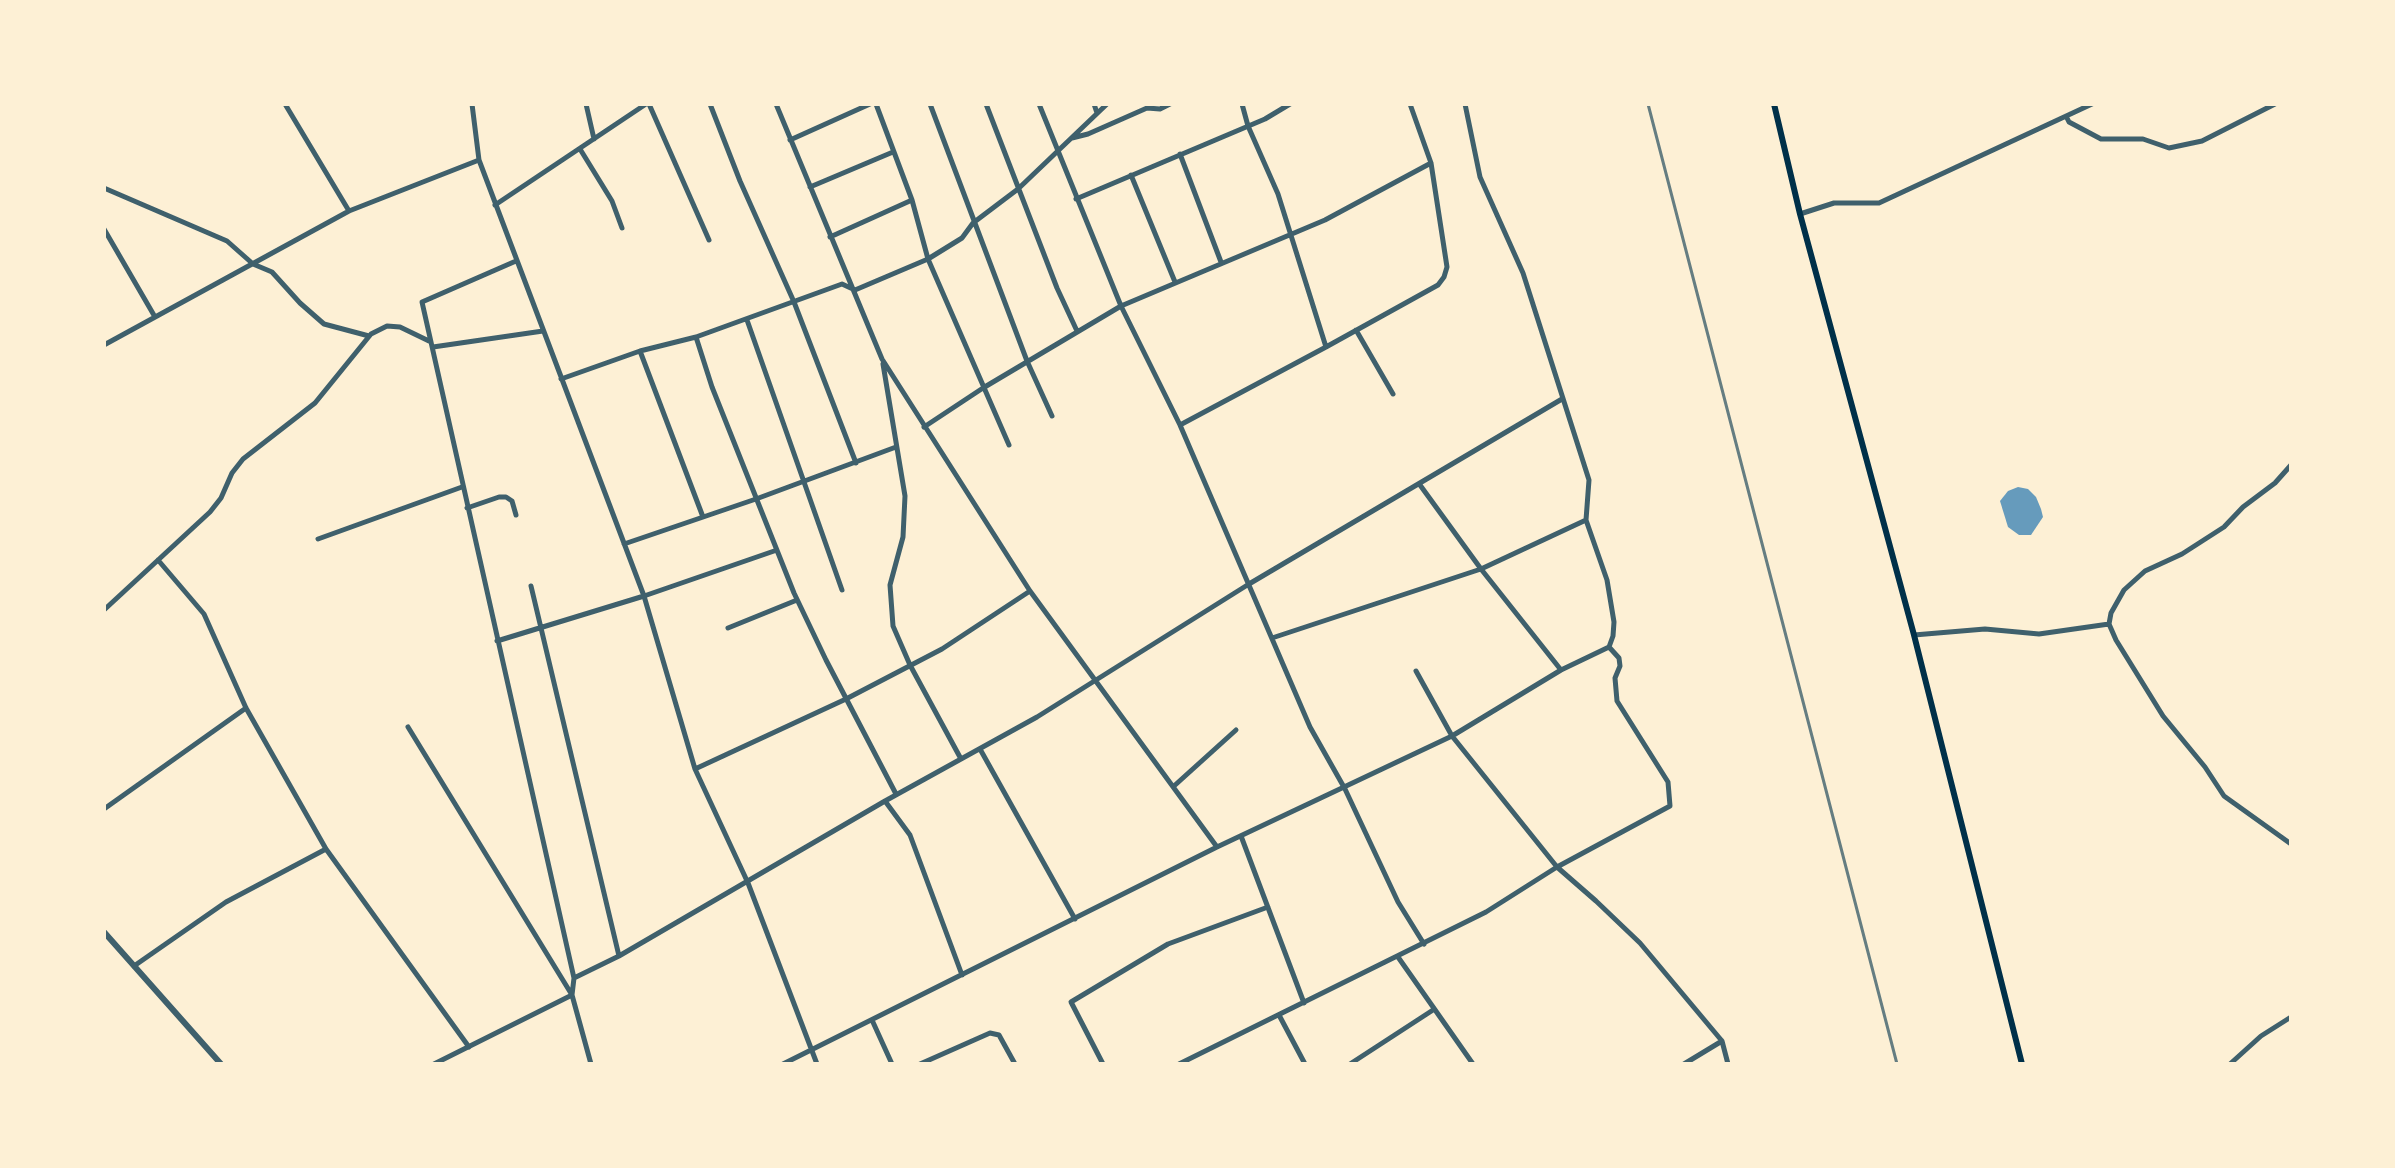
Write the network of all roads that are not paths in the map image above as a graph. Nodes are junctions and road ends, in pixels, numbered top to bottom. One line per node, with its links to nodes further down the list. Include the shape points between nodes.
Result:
1 (285, 104): 41 (street)
2 (472, 104): 32 (street)
3 (586, 104): 26 (street)
4 (648, 104): 26 (street); 48 (street)
5 (710, 104): 55 (street)
6 (776, 104): 27 (street)
7 (870, 104): 27 (street)
8 (876, 104): 30 (street)
9 (930, 104): 43 (street)
10 (986, 104): 37 (street)
11 (1039, 104): 29 (street)
12 (1094, 104): 22 (street)
13 (1107, 104): 22 (street)
14 (1170, 104): 25 (street)
15 (1242, 104): 24 (street)
16 (1290, 104): 24 (street)
17 (1410, 104): 33 (street)
18 (1465, 104): 73 (street, via 1480,177 1523,273)
19 (1774, 104): 42 (main road)
20 (2092, 104): 23 (street)
21 (2275, 104): 23 (street, via 2202,141 2169,148 2143,139 2101,139)
22 (1097, 113): 25 (street)
23 (2066, 116): 42 (street, via 1879,203 1834,203)
24 (1248, 126): 31 (street); 46 (street)
25 (1071, 138): 29 (street)
26 (594, 139): 28 (street)
27 (790, 140): 35 (street)
28 (580, 149): 40 (street); 44 (street)
29 (1057, 149): 37 (street); 38 (street)
30 (893, 152): 35 (street); 39 (street)
31 (1180, 154): 34 (street); 51 (street)
32 (479, 160): 40 (street); 41 (street)
33 (1431, 163): 46 (street); 59 (street, via 1447,267 1444,277)
34 (1131, 175): 38 (street); 53 (street)
35 (810, 187): 47 (street)
36 (104, 188): 52 (street, via 227,241)
37 (1018, 189): 43 (street); 61 (street)
38 (1076, 199): 56 (street)
39 (912, 200): 47 (street); 49 (street)
40 (495, 205): 50 (street)
41 (349, 211): 52 (street)
42 (1800, 214): 104 (main road)
43 (973, 223): 49 (street, via 962,238); 69 (street)
44 (622, 228)
45 (104, 229): 57 (street)
46 (1291, 233): 51 (street); 66 (street)
47 (830, 237): 54 (street)
48 (709, 240)
49 (928, 259): 54 (street); 71 (street)
50 (516, 261): 60 (street); 64 (street, via 422,302)
51 (1221, 263): 53 (street)
52 (253, 264): 57 (street); 62 (street, via 272,272 324,324)
53 (1175, 282): 56 (street)
54 (855, 290): 55 (street, via 842,284); 68 (street)
55 (794, 302): 58 (street); 79 (street)
56 (1121, 306): 61 (street); 75 (street)
57 (155, 317): 65 (street)
58 (747, 320): 63 (street); 81 (street)
59 (1356, 330): 66 (street); 72 (street)
60 (543, 331): 64 (street); 70 (street)
61 (1077, 331): 69 (street)
62 (369, 336): 64 (street, via 387,326 400,327); 92 (street, via 315,403 243,459 221,498)
63 (696, 337): 67 (street); 84 (street)
64 (431, 344): 83 (street)
65 (104, 345)
66 (1326, 347): 75 (street)
67 (640, 351): 70 (street); 87 (street)
68 (882, 359): 76 (street); 78 (street)
69 (1027, 361): 71 (street); 74 (street)
70 (561, 379): 90 (street)
71 (983, 388): 76 (street); 77 (street)
72 (1393, 394)
73 (1562, 399): 82 (street); 88 (street, via 1589,480)
74 (1052, 416)
75 (1180, 425): 94 (street)
76 (924, 427): 97 (street)
77 (1009, 445)
78 (896, 447): 79 (street); 108 (street, via 905,496 903,537 889,602)
79 (856, 463): 81 (street)
80 (2291, 465): 101 (street, via 2213,535 2145,571 2124,590)
81 (805, 481): 84 (street); 96 (street)
82 (1420, 485): 93 (street); 94 (street)
83 (462, 487): 85 (street); 89 (street)
84 (756, 499): 87 (street); 91 (street)
85 (467, 508): 86 (street, via 506,497); 106 (street)
86 (516, 515)
87 (703, 517): 90 (street)
88 (1586, 520): 93 (street); 107 (street, via 1607,580 1614,622)
89 (318, 539)
90 (624, 544): 98 (street)
91 (777, 550): 98 (street); 99 (street)
92 (158, 560): 100 (street); 113 (street, via 204,614)
93 (1481, 569): 105 (street); 109 (street)
94 (1249, 584): 105 (street); 111 (street)
95 (531, 586): 103 (street)
96 (842, 590)
97 (1030, 591): 108 (street); 111 (street)
98 (644, 596): 103 (street); 119 (street)
99 (797, 600): 102 (street); 112 (street)
100 (104, 610)
101 (2109, 624): 104 (street, via 2039,634 1985,629); 126 (street, via 2163,716 2224,796)
102 (728, 628)
103 (541, 629): 106 (street); 135 (street)
104 (1914, 635): 165 (main road)
105 (1272, 638): 121 (street, via 1310,727)
106 (497, 641): 139 (street)
107 (1609, 647): 109 (street); 129 (street, via 1619,658 1617,701 1668,782 1670,806)
108 (910, 665): 112 (street); 118 (street)
109 (1561, 670): 116 (street)
110 (1416, 671): 116 (street)
111 (1096, 681): 117 (street); 120 (street)
112 (846, 699): 119 (street); 122 (street)
113 (246, 708): 124 (street); 128 (street)
114 (408, 727): 140 (street)
115 (1236, 730): 120 (street)
116 (1452, 736): 121 (street); 129 (street)
117 (979, 749): 118 (street); 132 (street)
118 (961, 759): 122 (street)
119 (695, 769): 130 (street)
120 (1174, 786): 127 (street)
121 (1345, 789): 125 (street); 134 (street, via 1398,902)
122 (896, 794): 123 (street)
123 (885, 801): 130 (street); 138 (street, via 910,835)
124 (104, 809)
125 (1241, 836): 127 (street); 131 (street)
126 (2291, 844)
127 (1217, 847): 132 (street)
128 (326, 849): 137 (street, via 226,902); 147 (street)
129 (1557, 867): 134 (street); 146 (street, via 1640,943)
130 (748, 883): 135 (street); 148 (street)
131 (1268, 907): 141 (street); 158 (street, via 1168,944 1071,1002)
132 (1075, 919): 138 (street)
133 (104, 932): 137 (street)
134 (1424, 944): 136 (street)
135 (619, 956): 139 (street)
136 (1398, 957): 141 (street); 142 (street)
137 (134, 966): 150 (street)
138 (962, 975): 145 (street)
139 (574, 978): 140 (street)
140 (572, 995): 147 (street); 152 (street)
141 (1304, 1003): 143 (street)
142 (1433, 1010): 161 (street); 162 (street)
143 (1279, 1015): 149 (street); 160 (street)
144 (2291, 1017): 166 (street)
145 (872, 1020): 148 (street); 155 (street)
146 (1722, 1041): 163 (street); 164 (street)
147 (469, 1047): 151 (street)
148 (812, 1051): 153 (street); 154 (street)
149 (1192, 1062): 159 (street)
150 (221, 1064)
151 (434, 1064)
152 (591, 1064)
153 (783, 1064)
154 (817, 1064)
155 (892, 1064)
156 (920, 1064): 157 (street, via 990,1033 999,1035)
157 (1015, 1064)
158 (1103, 1064)
159 (1179, 1064)
160 (1305, 1064)
161 (1350, 1064)
162 (1473, 1064)
163 (1684, 1064)
164 (1728, 1064)
165 (2022, 1064)
166 (2230, 1064)

